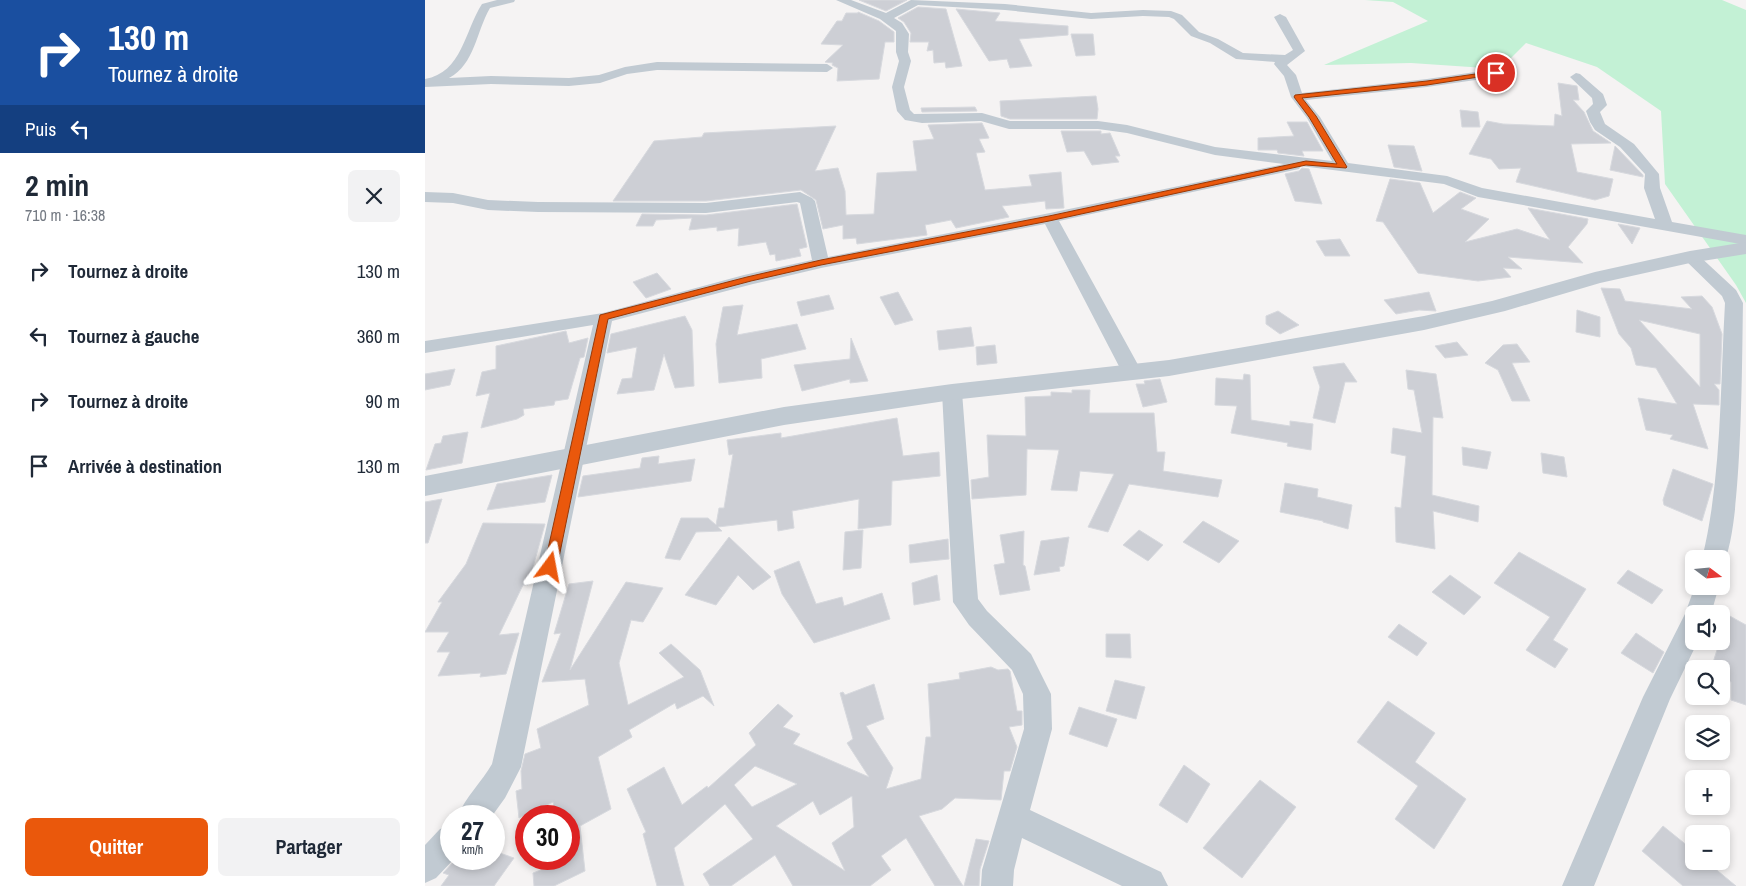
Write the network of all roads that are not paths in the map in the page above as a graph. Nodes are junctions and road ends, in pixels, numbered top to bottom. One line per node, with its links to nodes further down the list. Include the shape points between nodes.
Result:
1 (510, 0): 9 (street, via 487,6 475,24 462,63 455,71)
2 (841, 0): 3 (street)
3 (887, 17): 5 (street, via 918,2 1091,16 1163,13 1177,17 1195,34 1240,56); 11 (street, via 903,34 901,54 905,61 898,87 904,111 910,117 987,117 1009,125 1099,125 1215,152)
4 (1281, 17): 5 (street, via 1299,51)
5 (1285, 59): 10 (street, via 1279,64 1290,75)
6 (827, 68): 9 (street, via 657,66 600,79 569,82)
7 (1496, 73): 10 (street)
8 (1575, 77): 15 (street, via 1598,97 1600,105 1593,111 1598,126 1625,144 1652,174 1652,188)
9 (425, 82)
10 (1297, 97): 12 (street, via 1313,116)
11 (1306, 163): 12 (street); 14 (street)
12 (1343, 167): 15 (street, via 1422,176 1453,182 1478,192)
13 (425, 197): 19 (street, via 538,207 706,208 800,197 807,201)
14 (1049, 218): 19 (street); 22 (street)
15 (1666, 227): 16 (street)
16 (1746, 240)
17 (1746, 248): 18 (street)
18 (1690, 257): 22 (street, via 1424,323); 26 (street, via 1730,294 1734,303 1726,488)
19 (821, 263): 20 (street)
20 (604, 318): 21 (street); 24 (street)
21 (425, 347)
22 (1132, 372): 23 (street)
23 (951, 392): 24 (street, via 784,416); 29 (street, via 966,602 1022,662 1037,694 1038,728)
24 (574, 456): 25 (street); 28 (street, via 505,767)
25 (425, 486)
26 (1715, 550)
27 (1685, 640): 34 (street, via 1657,697)
28 (482, 805)
29 (1013, 818): 32 (street, via 998,870); 33 (street)
30 (440, 851): 31 (street)
31 (425, 867)
32 (997, 886)
33 (1152, 886)
34 (1578, 886)

